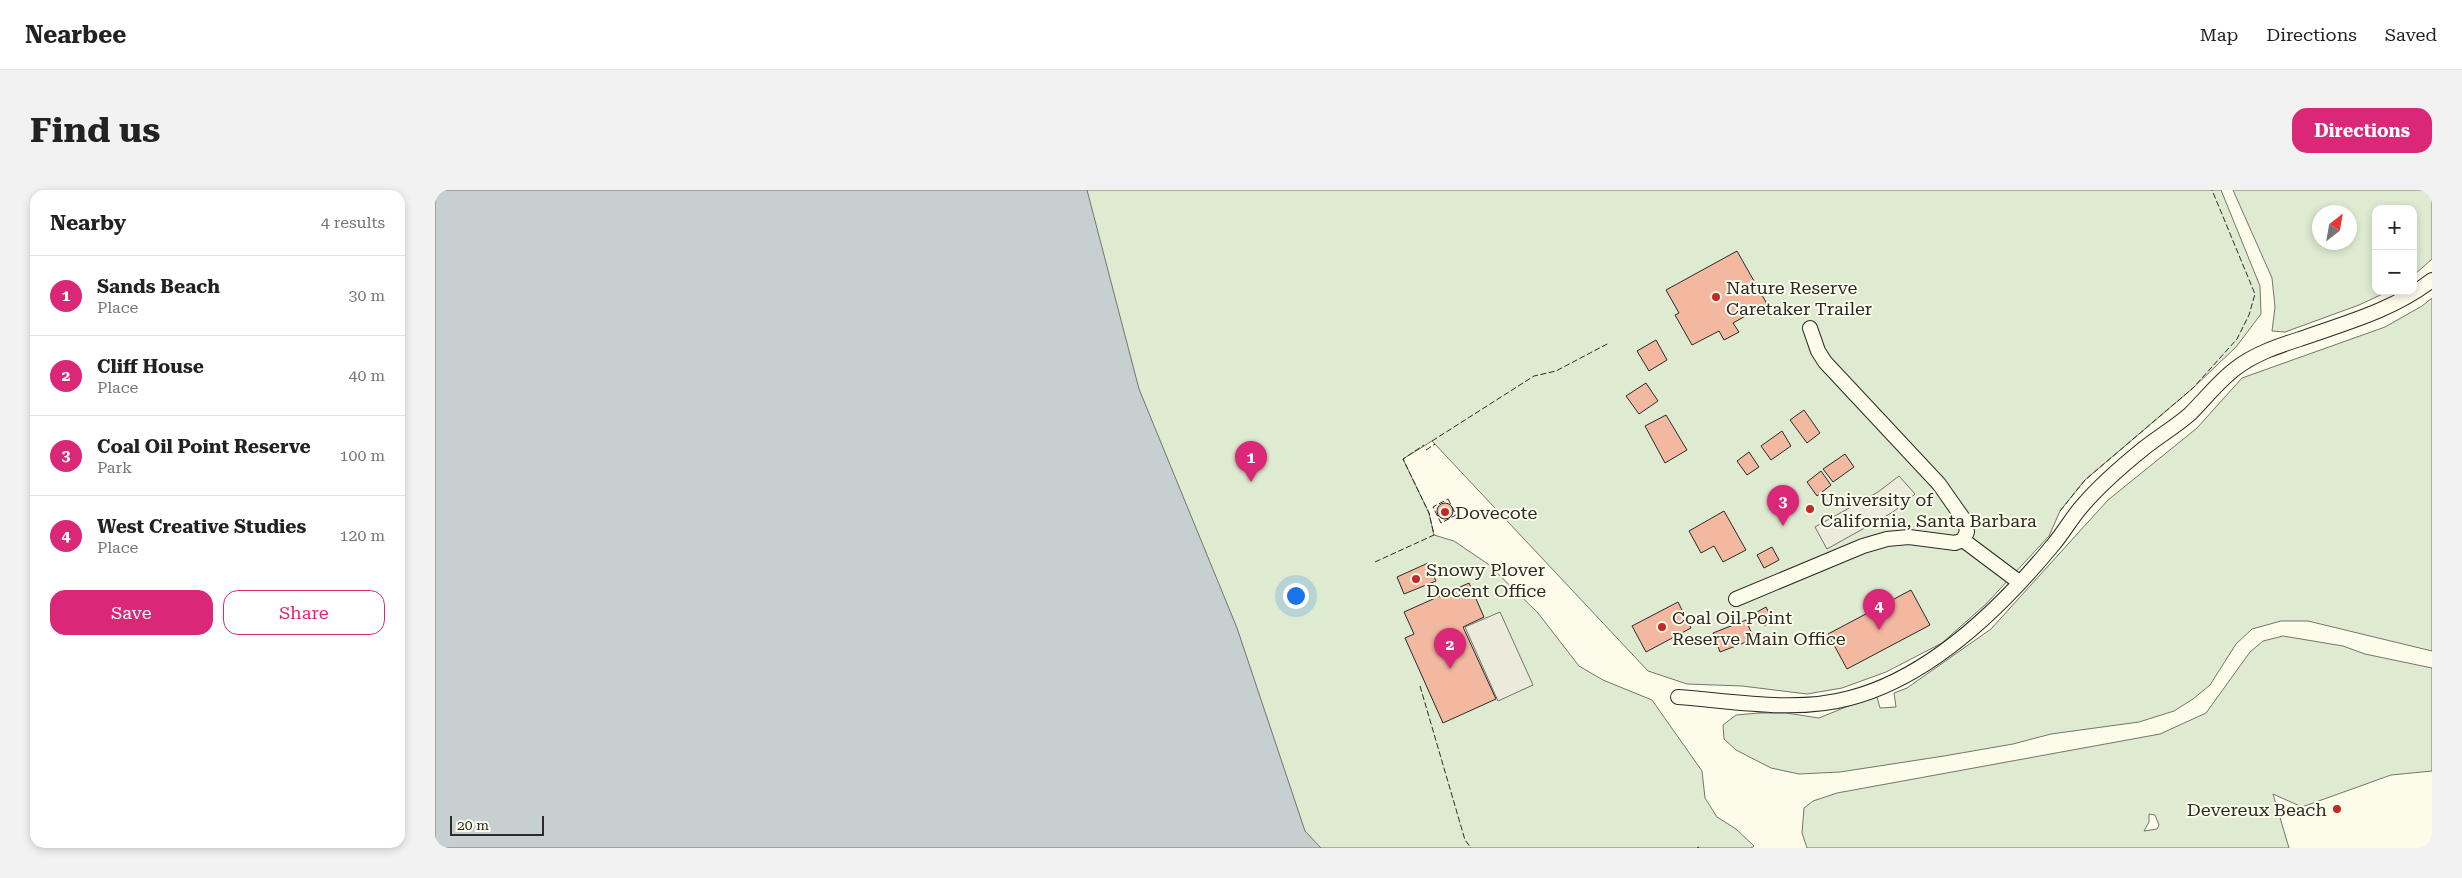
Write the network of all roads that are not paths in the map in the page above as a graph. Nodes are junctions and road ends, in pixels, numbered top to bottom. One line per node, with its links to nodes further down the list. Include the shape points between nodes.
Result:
1 (2432, 280): 4 (lane, via 2374,313 2272,348 2234,369 2189,414 2113,474)
2 (1810, 328): 3 (lane, via 1825,362 1939,484 1965,521 1967,532)
3 (1963, 540): 4 (lane); 5 (lane, via 1955,543 1909,537 1887,539)
4 (2019, 582): 6 (lane, via 1959,638 1923,665 1891,683 1850,698 1817,704 1785,704)
5 (1736, 599)
6 (1678, 697)

